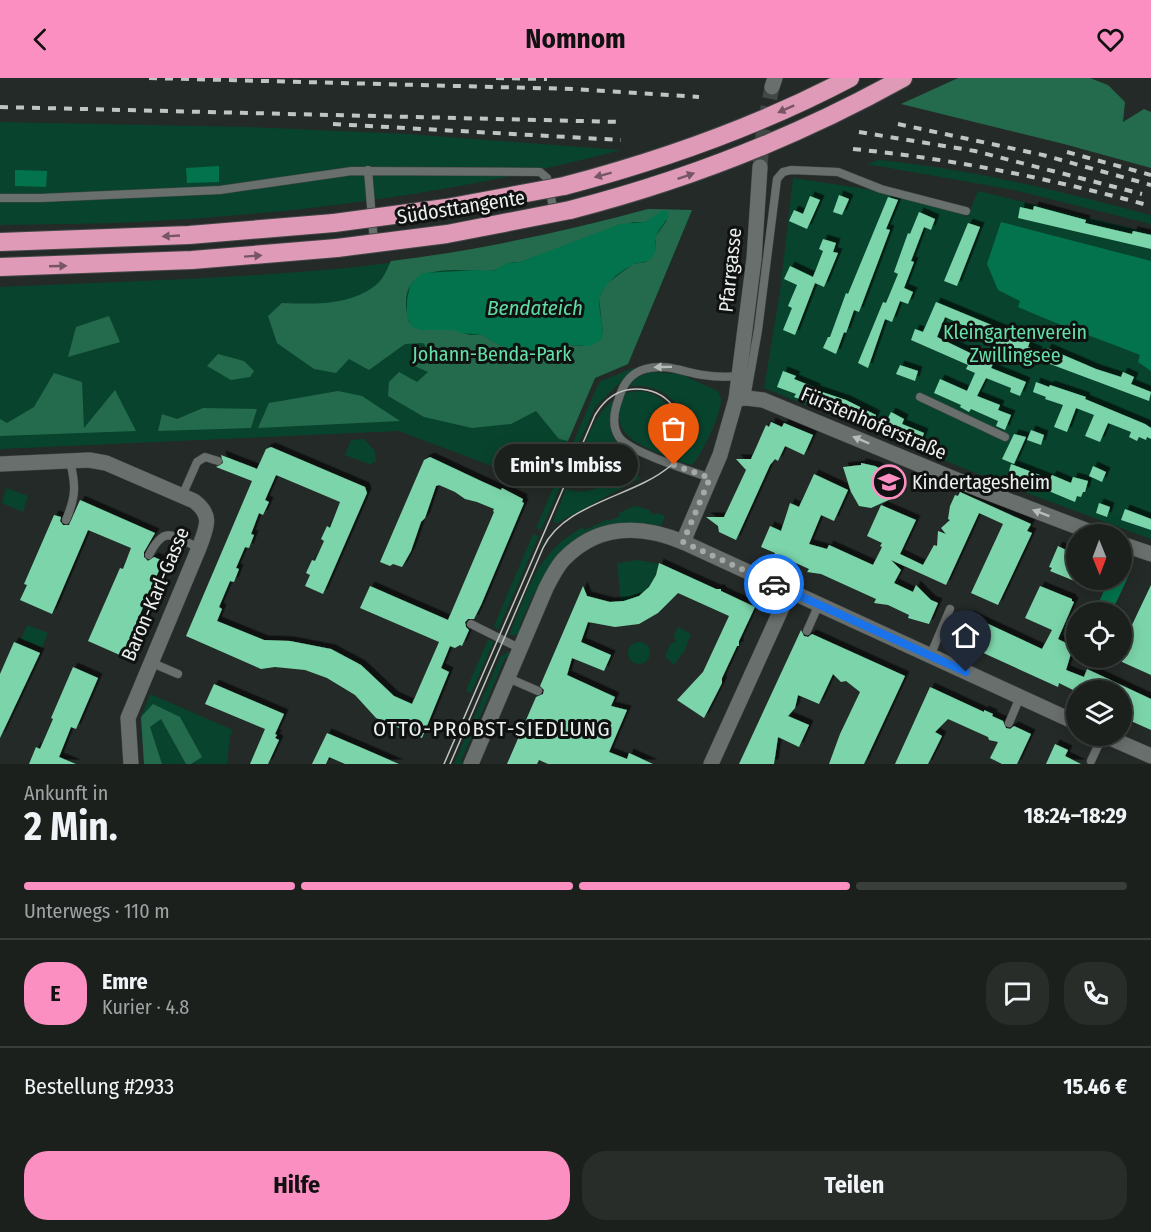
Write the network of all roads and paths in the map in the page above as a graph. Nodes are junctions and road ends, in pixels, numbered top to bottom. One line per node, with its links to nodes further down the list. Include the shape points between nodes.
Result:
1 (850, 78): 7 (highway, Südosttangente, one-way to 7, bridge, via 728,134 564,186 334,223 189,235)
2 (903, 78): 8 (highway, Südosttangente, one-way to 2, bridge, via 180,261 337,248 447,234 570,210 651,188 732,159 819,122)
3 (760, 167): 9 (street, Pfarrgasse)
4 (368, 170): 4 (lane, via 540,172 547,178 556,220 375,252); 5 (lane, via 220,190)
5 (0, 198)
6 (966, 211): 11 (lane, via 881,189 838,172 783,172 777,179 758,330)
7 (0, 242)
8 (0, 267)
9 (740, 376): 11 (street, Pfarrgasse); 16 (lane, one-way to 16, via 700,375 673,367 646,368 634,373 624,384 614,415 620,439 629,446)
10 (920, 397): 12 (lane)
11 (741, 398): 16 (street, Pfarrgasse); 19 (street, Fürstenhoferstraße, one-way to 11, via 763,400)
12 (1005, 437)
13 (70, 461): 15 (street, Baron-Karl-Gasse); 17 (street, Baron-Karl-Gasse, via 106,463); 18 (lane, via 75,495)
14 (218, 461): 17 (lane, via 206,457 197,462)
15 (0, 464)
16 (710, 478): 20 (street, Pfarrgasse)
17 (182, 496): 22 (street, Baron-Karl-Gasse, via 204,509 207,523)
18 (66, 520)
19 (1070, 524)
20 (683, 542): 25 (street); 30 (street, via 658,532 632,529 610,533 579,547 562,561 546,588)
21 (1132, 547): 23 (street)
22 (200, 548): 24 (lane, via 164,535); 32 (street, Baron-Karl-Gasse)
23 (1151, 554)
24 (149, 555)
25 (789, 590): 26 (street); 45 (street)
26 (819, 604): 29 (lane); 31 (street)
27 (950, 609): 31 (lane)
28 (471, 624): 30 (lane)
29 (807, 631)
30 (521, 649): 34 (street)
31 (930, 656): 36 (street)
32 (150, 662): 33 (lane); 43 (street, Baron-Karl-Gasse, via 128,718)
33 (178, 674)
34 (508, 678): 35 (lane); 44 (street)
35 (538, 691)
36 (1020, 697): 37 (street); 38 (lane)
37 (1066, 718)
38 (1009, 723)
39 (1098, 746): 42 (lane)
40 (1128, 746): 41 (street)
41 (1151, 756)
42 (1091, 761)
43 (131, 764)
44 (471, 764)
45 (711, 764)

